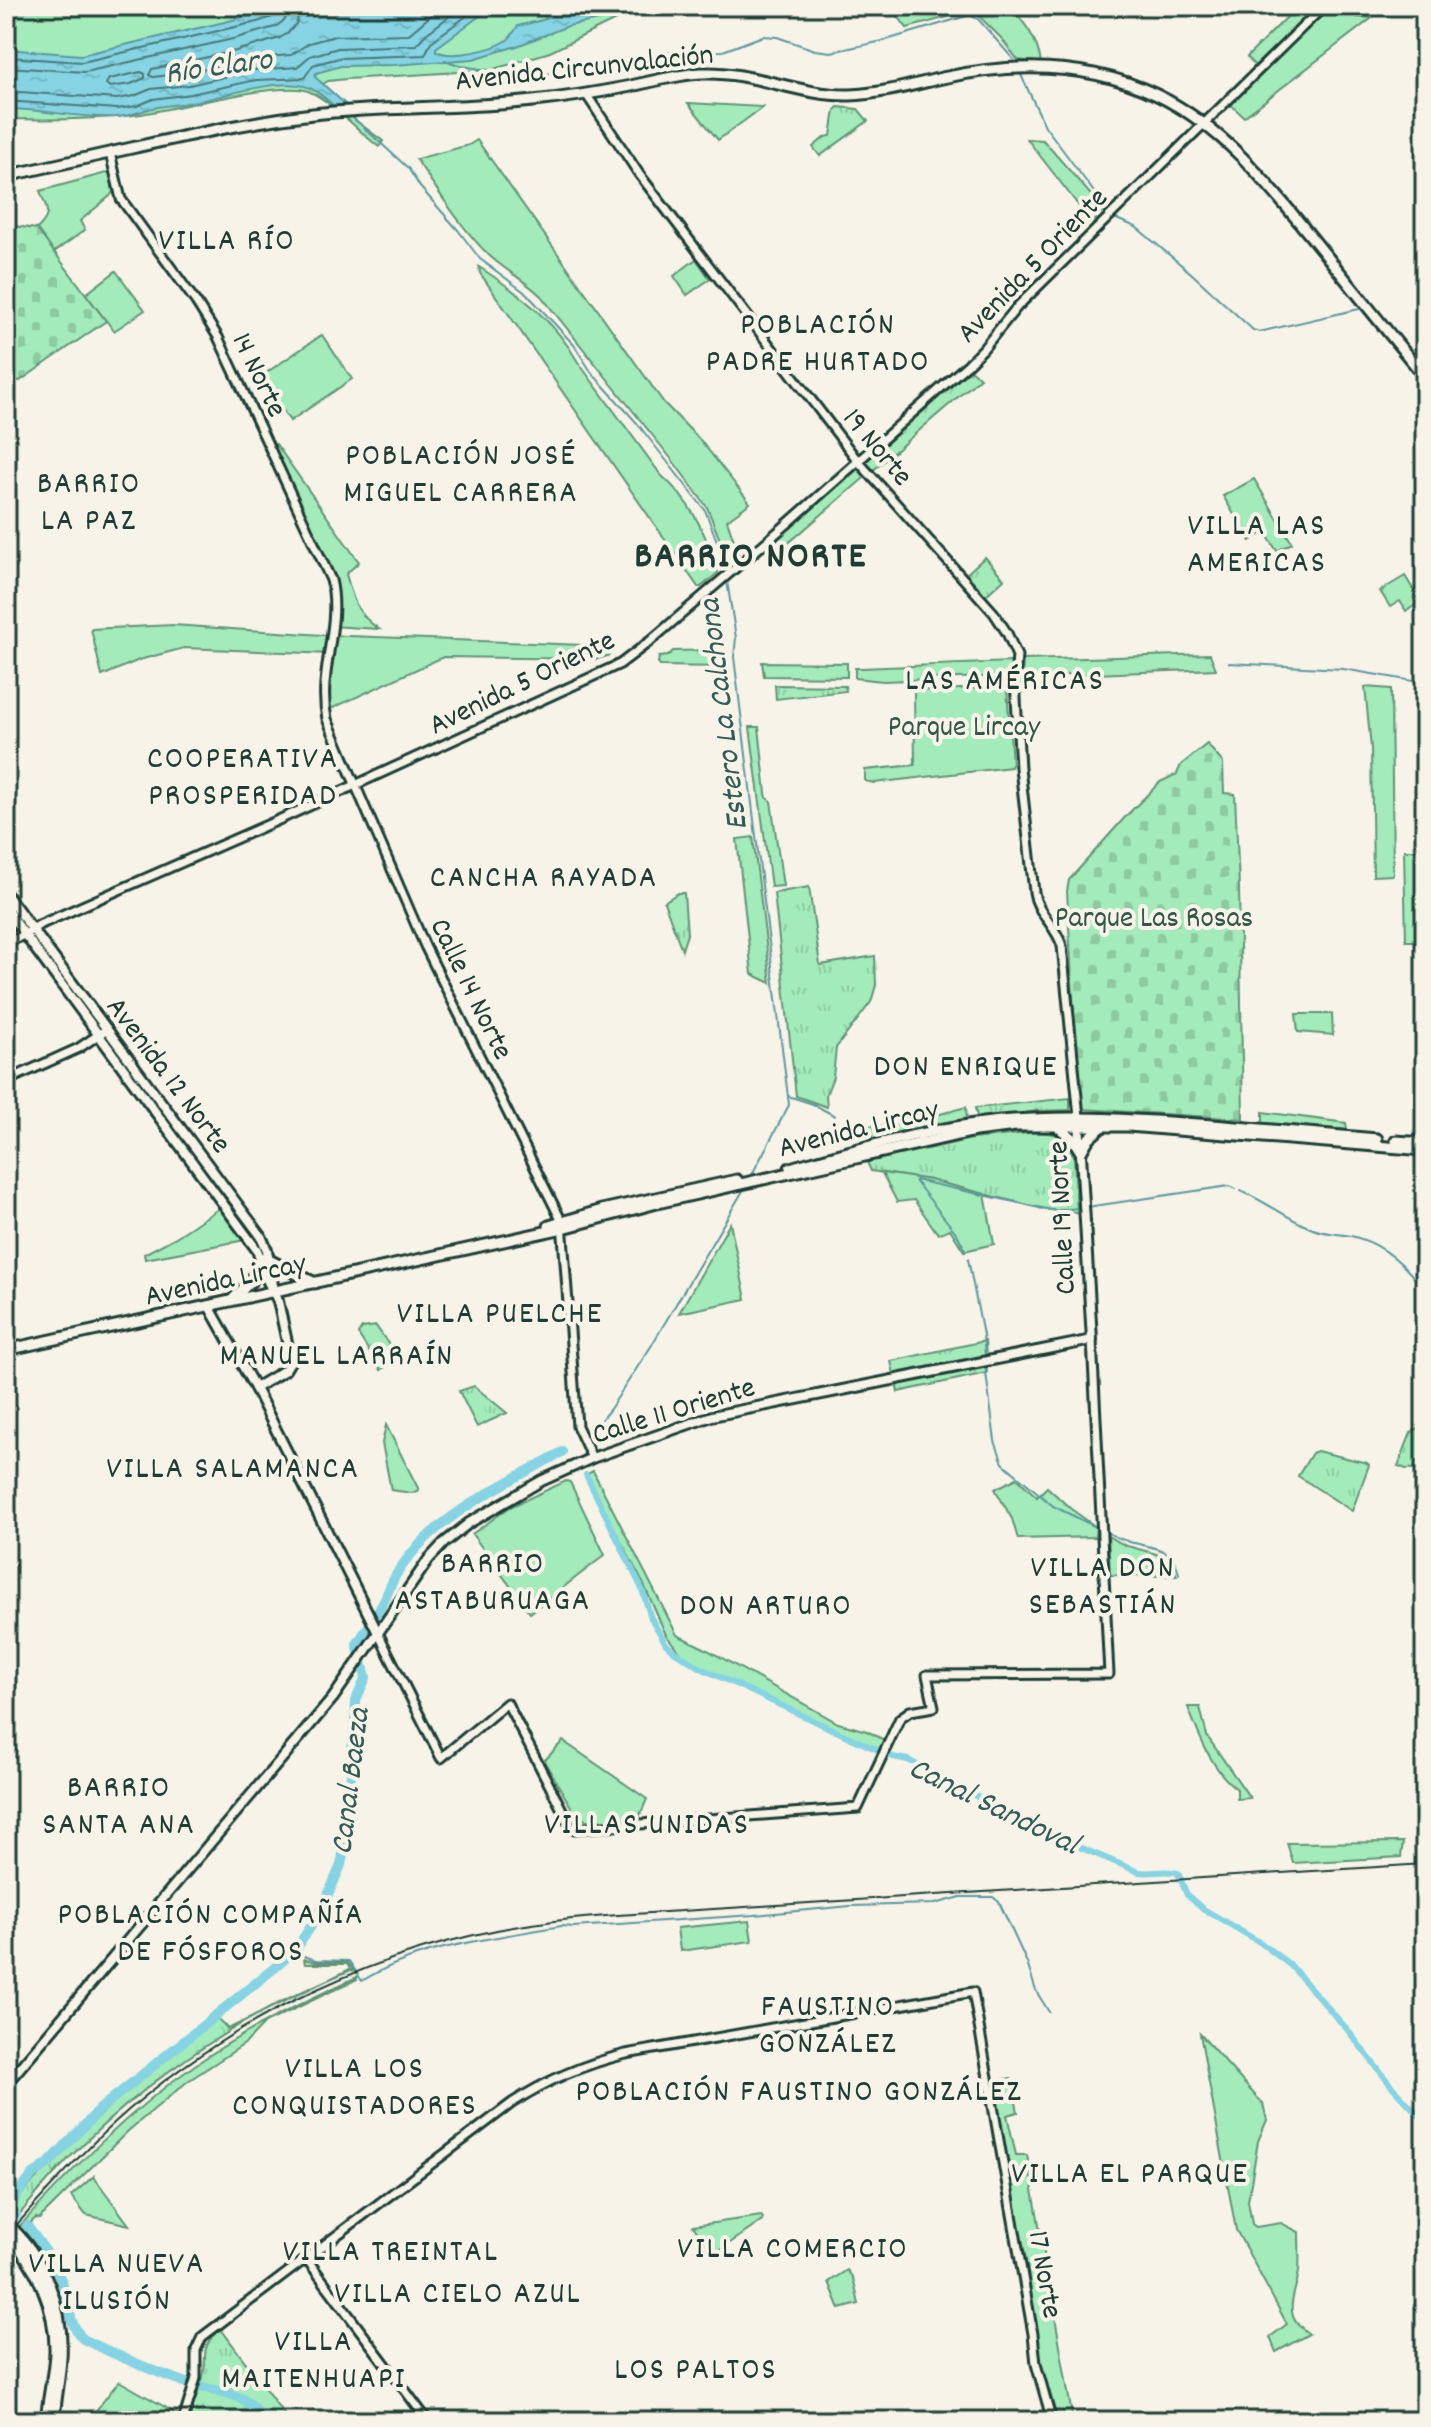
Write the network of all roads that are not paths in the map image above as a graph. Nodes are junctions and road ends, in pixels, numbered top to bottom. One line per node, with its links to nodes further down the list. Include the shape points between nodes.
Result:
1 (1324, 6): 3 (street, Avenida 5 Oriente)
2 (586, 94): 3 (main road, Avenida Circunvalación, via 716,73 816,93 858,95 983,70 1045,67 1130,84); 4 (main road, Avenida Circunvalación, via 326,112); 7 (street, 19 Norte, via 646,184)
3 (1204, 123): 6 (main road, Avenida Circunvalación, via 1267,184); 7 (street, Avenida 5 Oriente, via 1017,307 968,364)
4 (110, 153): 5 (main road, Avenida Circunvalación); 8 (street, 14 Norte, via 119,195 218,337 316,546 333,588)
5 (6, 176)
6 (1425, 377)
7 (858, 461): 9 (street, 19 Norte, via 1007,633 1017,656); 10 (street, Avenida 5 Oriente, via 611,670)
8 (332, 632): 10 (street, Calle 14 Norte, via 326,715)
9 (1020, 768): 17 (street, Calle 19 Norte, via 1035,902 1062,946)
10 (354, 785): 13 (street, Avenida 5 Oriente); 24 (street, Calle 14 Norte, via 442,981)
11 (6, 894): 13 (main road, Avenida 12 Norte)
12 (6, 909): 13 (main road, Avenida 12 Norte)
13 (28, 932): 14 (street, Avenida 5 Oriente); 15 (main road, Avenida 12 Norte)
14 (6, 943)
15 (103, 1032): 16 (street); 25 (main road, Avenida 12 Norte, via 261,1236)
16 (6, 1081)
17 (1079, 1121): 18 (main road, Avenida Lircay); 19 (main road, Avenida Lircay); 20 (main road, Avenida Lircay, via 1147,1120); 22 (main road, Calle 19 Norte); 23 (main road, Avenida Lircay, via 974,1124)
18 (1055, 1125): 22 (main road); 23 (main road, Avenida Lircay, via 975,1131)
19 (1104, 1125): 21 (main road, Avenida Lircay); 22 (main road)
20 (1425, 1143)
21 (1425, 1150)
22 (1081, 1152): 30 (main road, Calle 19 Norte)
23 (763, 1177): 24 (main road, Avenida Lircay, via 602,1210)
24 (562, 1225): 26 (main road, Avenida Lircay); 33 (street, via 576,1422)
25 (265, 1258): 26 (main road); 27 (main road, Avenida 12 Norte); 28 (main road)
26 (315, 1283): 27 (main road, Avenida Lircay)
27 (274, 1292): 28 (main road, Avenida Lircay); 32 (main road, Avenida 12 Norte, via 291,1362)
28 (231, 1301): 29 (main road, Avenida Lircay)
29 (209, 1306): 31 (main road, Avenida Lircay); 32 (main road)
30 (1092, 1340): 33 (main road, Calle 11 Oriente, via 716,1415); 34 (street, Calle 19 Norte, via 1109,1674 927,1675 934,1707 902,1716 858,1808 572,1829 507,1703 441,1758)
31 (6, 1350)
32 (255, 1388): 34 (main road)
33 (592, 1458): 34 (main road, Calle 11 Oriente, via 520,1492 450,1537)
34 (374, 1625): 35 (main road, Calle 11 Oriente, via 372,1642 351,1674)
35 (6, 2084)
36 (6, 2223): 40 (main road, via 35,2256 54,2299 62,2351)
37 (6, 2232): 39 (main road, via 37,2275 52,2319 54,2361)
38 (306, 2258): 41 (street, via 202,2337); 42 (street); 43 (street, 17 Norte, via 512,2103 581,2067 626,2054 973,1992 1036,2364)
39 (46, 2421)
40 (54, 2421)
41 (183, 2421)
42 (428, 2421)
43 (1052, 2421)

